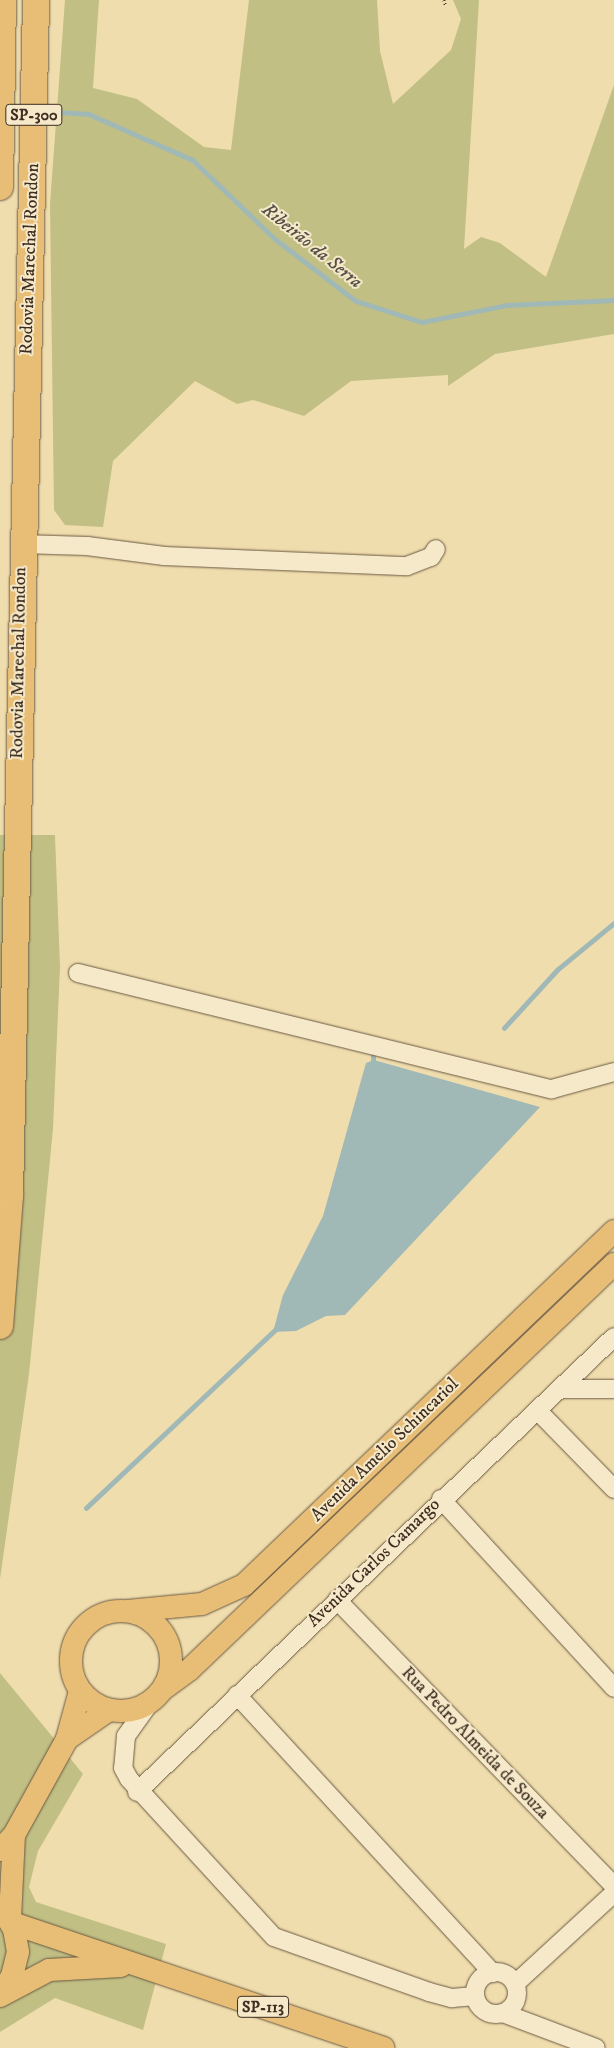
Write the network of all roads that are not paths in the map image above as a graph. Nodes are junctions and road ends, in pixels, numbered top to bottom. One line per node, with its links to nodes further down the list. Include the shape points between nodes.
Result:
1 (3, 0): 3 (highway, Rodovia Marechal Rondon / SP-300)
2 (36, 0): 4 (highway, Rodovia Marechal Rondon / SP-300)
3 (0, 187)
4 (21, 544): 5 (street, via 87,546 164,556 407,566 420,563); 10 (highway, Rodovia Marechal Rondon / SP-300, via 10,1195)
5 (436, 549)
6 (78, 973): 7 (street, via 552,1089)
7 (614, 1072)
8 (614, 1231): 18 (main road, Avenida Amelio Schincariol, via 244,1585 202,1604)
9 (614, 1264): 21 (main road, Avenida Amelio Schincariol, via 189,1670)
10 (0, 1326)
11 (614, 1337): 12 (street, Avenida Carlos Camargo)
12 (562, 1389): 13 (street); 14 (street, Avenida Carlos Camargo)
13 (614, 1389)
14 (538, 1411): 15 (street); 16 (street, Avenida Carlos Camargo)
15 (614, 1489)
16 (442, 1499): 17 (street, Avenida Carlos Camargo); 19 (street)
17 (336, 1600): 22 (street, Avenida Carlos Camargo); 27 (street, Rua Pedro Almeida de Souza)
18 (128, 1610): 20 (main road, via 99,1615 77,1635 70,1663); 21 (main road, via 154,1623 169,1647 171,1662)
19 (614, 1688)
20 (80, 1691): 23 (main road); 24 (main road)
21 (157, 1695): 23 (main road, via 131,1710); 25 (street, via 126,1736 122,1753 123,1768)
22 (237, 1695): 25 (street, Avenida Carlos Camargo); 31 (street)
23 (109, 1710): 24 (main road)
24 (67, 1739): 26 (main road)
25 (137, 1792): 34 (street, via 274,1937 429,1992 452,1998)
26 (7, 1843): 29 (main road)
27 (614, 1886)
28 (614, 1893): 32 (street)
29 (7, 1916): 30 (main road, SP-113); 33 (main road, via 16,1965)
30 (142, 1966): 33 (main road, SP-113, via 49,1970); 36 (main road, SP-113)
31 (493, 1972): 32 (street, via 509,1977); 34 (street, via 479,1981)
32 (515, 1984): 35 (street, via 516,2000)
33 (0, 1995)
34 (475, 1996): 35 (street, via 484,2011)
35 (503, 2013): 37 (street)
36 (384, 2048)
37 (596, 2048)

